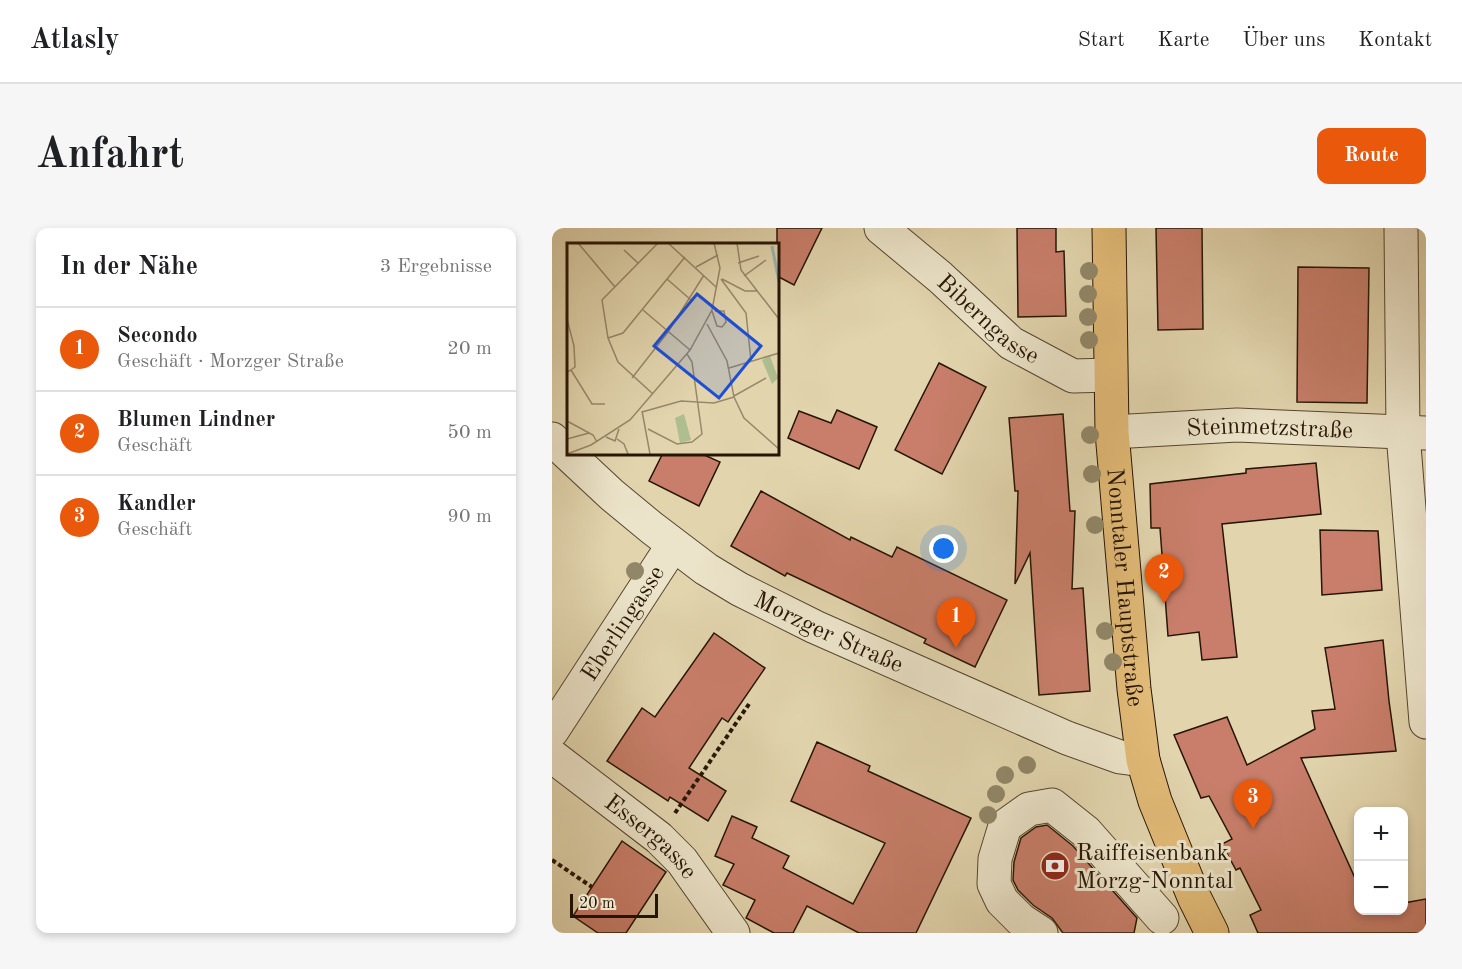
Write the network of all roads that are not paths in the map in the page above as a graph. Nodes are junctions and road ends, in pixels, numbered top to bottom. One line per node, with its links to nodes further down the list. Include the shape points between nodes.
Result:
1 (881, 228): 4 (street, Biberngasse, via 1011,343 1073,376)
2 (1109, 228): 4 (main road, Nonntaler Hauptstraße)
3 (1401, 228): 6 (street)
4 (1110, 375): 5 (main road, Nonntaler Hauptstraße)
5 (1112, 432): 6 (street, Steinmetzstraße, via 1237,425); 14 (main road, Nonntaler Hauptstraße)
6 (1414, 433): 11 (street)
7 (552, 439): 8 (street, Morzger Straße)
8 (567, 453)
9 (568, 454): 10 (street, Morzger Straße)
10 (673, 545): 12 (street, Eberlingasse, via 598,639); 14 (street, Morzger Straße, via 739,589 815,627 1076,741 1120,757)
11 (1426, 722)
12 (552, 730)
13 (552, 756): 17 (street, Essergasse, via 682,861)
14 (1143, 760): 15 (main road, Nonntaler Hauptstraße, via 1155,801)
15 (1194, 897): 16 (street); 19 (main road, Nonntaler Hauptstraße)
16 (1158, 925): 18 (street, via 1086,832 1052,805 1029,809 1005,826 995,859 994,884 1002,902)
17 (733, 933)
18 (1041, 933)
19 (1212, 933)

